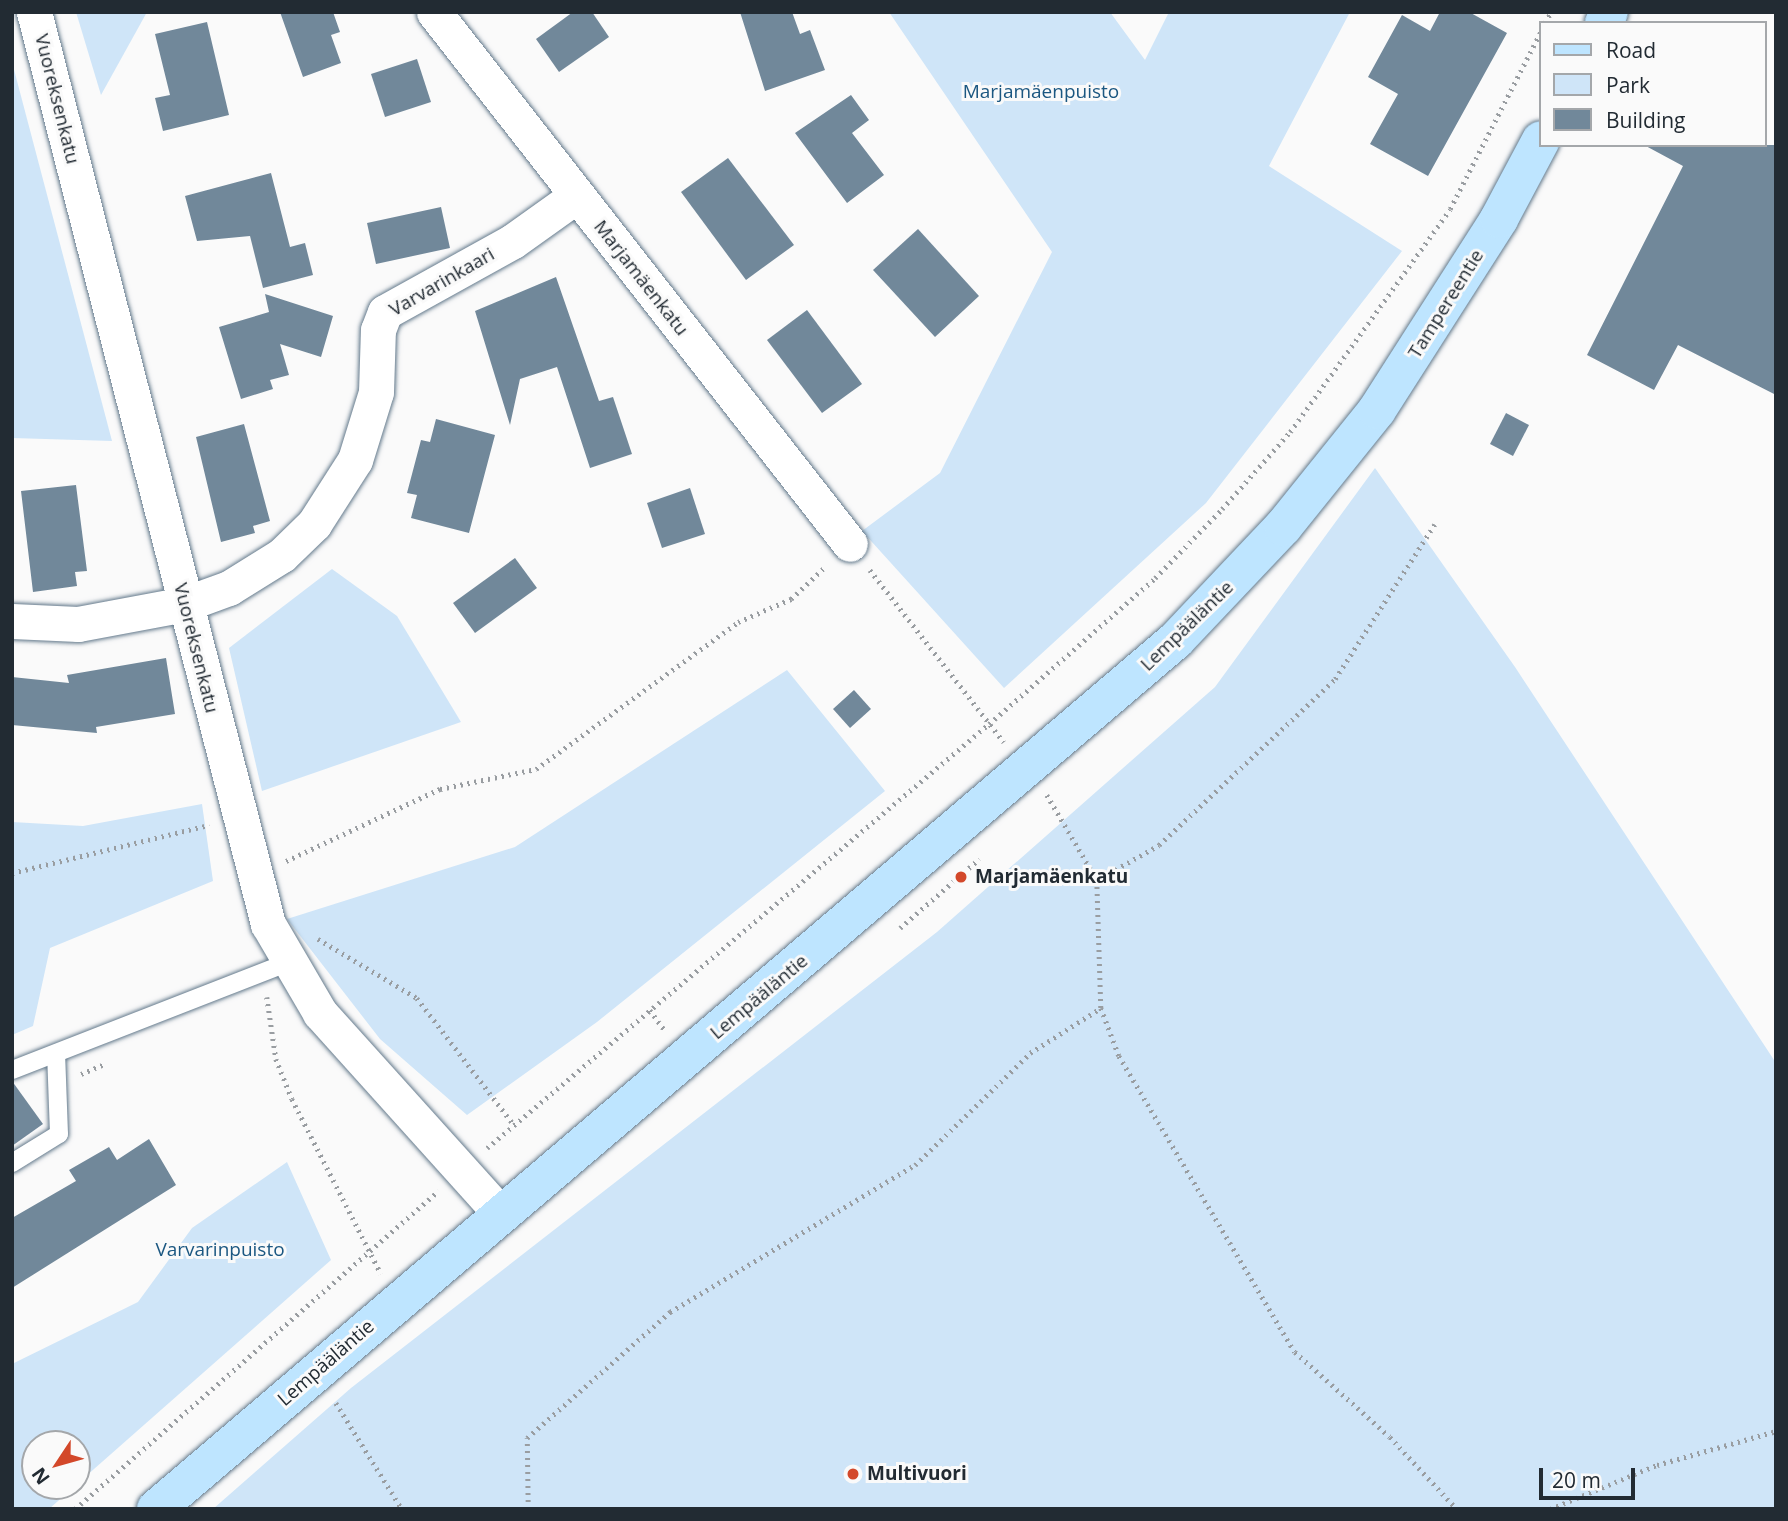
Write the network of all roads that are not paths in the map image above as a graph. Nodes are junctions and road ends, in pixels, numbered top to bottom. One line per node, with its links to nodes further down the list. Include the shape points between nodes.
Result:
1 (34, 12): 7 (street, Vuoreksenkatu)
2 (434, 12): 4 (street, Marjamäenkatu)
3 (1540, 142): 5 (main road, Tampereentie, via 1439,316)
4 (576, 197): 6 (street, Marjamäenkatu); 7 (street, Varvarinkaari, via 513,241 385,312 367,428 337,494 282,555 229,588)
5 (1339, 462): 13 (main road, Lempääläntie, via 1176,640 933,853)
6 (850, 544)
7 (185, 604): 8 (street, Varvarinkaari, via 78,624); 9 (street, Vuoreksenkatu, via 253,877)
8 (12, 621)
9 (287, 963): 10 (lane); 13 (street, Vuoreksenkatu, via 354,1055)
10 (56, 1054): 11 (lane); 12 (lane, via 59,1134)
11 (12, 1070)
12 (12, 1163)
13 (499, 1212): 14 (main road, Lempääläntie)
14 (156, 1509)

